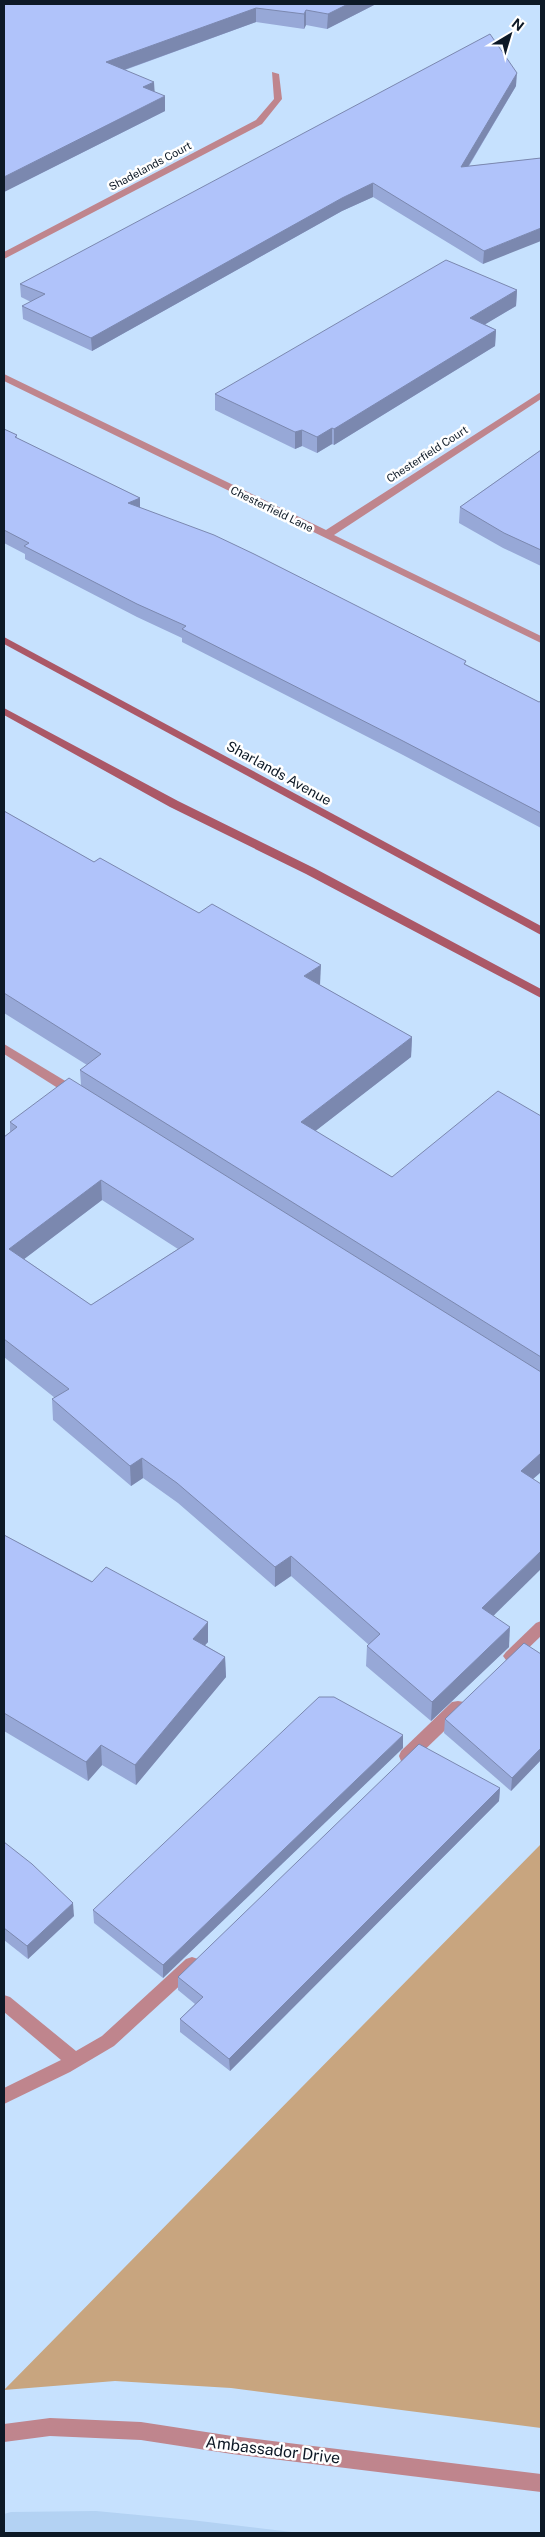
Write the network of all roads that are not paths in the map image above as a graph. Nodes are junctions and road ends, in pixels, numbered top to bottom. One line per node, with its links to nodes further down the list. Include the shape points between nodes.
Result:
1 (275, 74): 2 (street, Shadelands Court, via 278,99 259,122)
2 (4, 256)
3 (4, 377): 5 (street, Chesterfield Lane)
4 (541, 395): 5 (street, Chesterfield Court)
5 (326, 535): 7 (street, Chesterfield Lane)
6 (4, 640): 9 (main road, Sharlands Avenue)
7 (541, 640)
8 (4, 711): 10 (main road, via 174,804 310,871)
9 (541, 931)
10 (541, 994)
11 (7, 1054): 12 (street)
12 (85, 1099)
13 (541, 1627): 14 (street)
14 (500, 1667)
15 (472, 1693): 16 (street)
16 (396, 1767)
17 (207, 1950): 19 (street, via 108,2041)
18 (4, 2002): 19 (street)
19 (75, 2061): 20 (street)
20 (4, 2096)
21 (4, 2434): 22 (street, Ambassador Drive, via 50,2427 140,2431)
22 (541, 2483)

